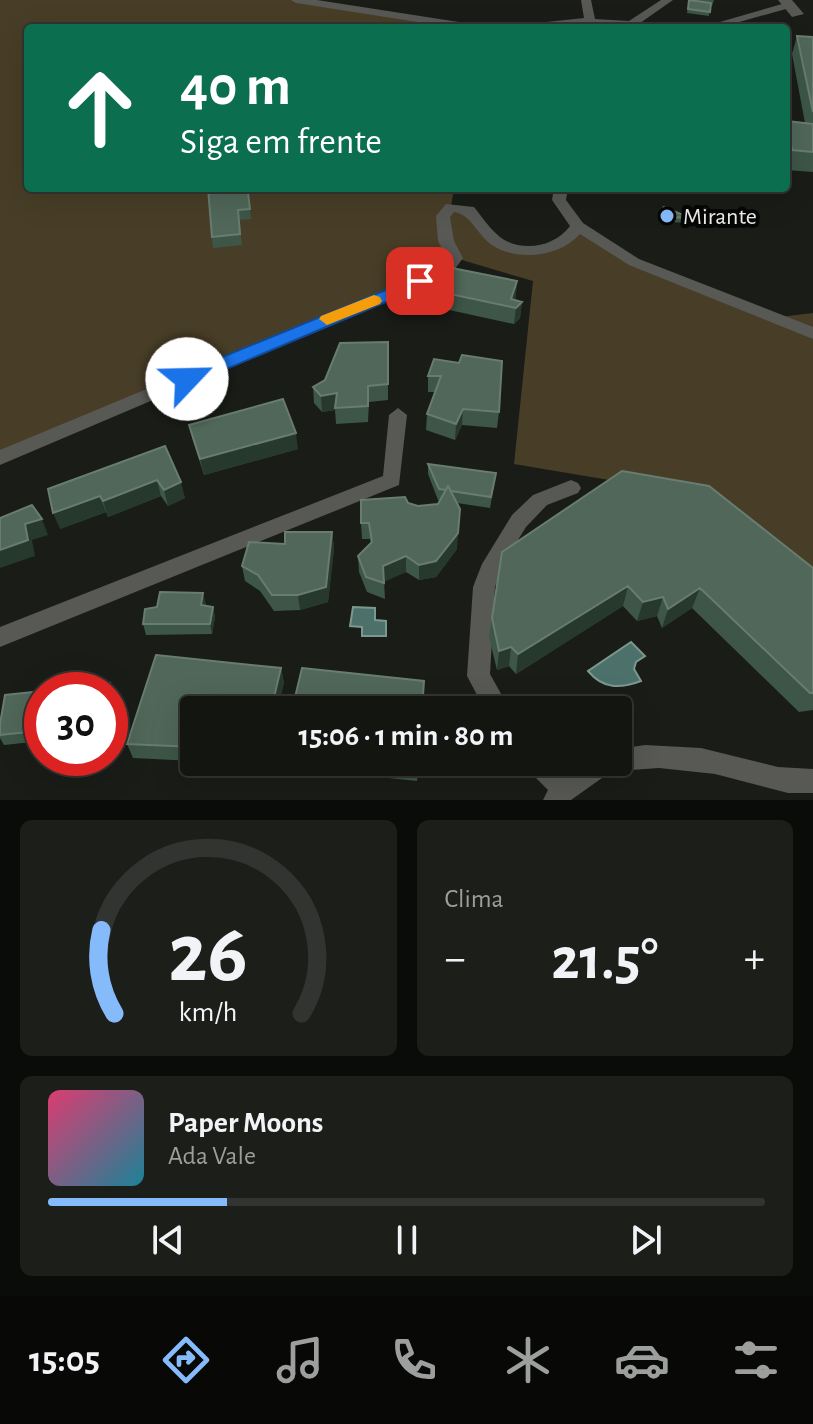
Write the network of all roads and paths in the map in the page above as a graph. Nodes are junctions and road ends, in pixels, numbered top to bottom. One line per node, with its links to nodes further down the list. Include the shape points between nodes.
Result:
1 (296, 0): 6 (street)
2 (586, 0): 5 (street)
3 (668, 0): 9 (street)
4 (790, 6): 10 (street)
5 (590, 22): 7 (street); 8 (street)
6 (452, 24)
7 (537, 24)
8 (617, 24)
9 (632, 24)
10 (720, 24)
11 (560, 192): 12 (street, via 559,200)
12 (578, 226): 13 (street, via 634,262); 15 (street, via 570,239 547,249 518,249 499,243 469,210 451,207 443,216 455,258 446,270)
13 (813, 333)
14 (398, 415): 17 (street, via 392,480)
15 (0, 458)
16 (571, 488): 18 (street, via 540,500 519,521 492,564 484,587 478,676)
17 (0, 637)
18 (490, 696)
19 (632, 760): 22 (street, via 660,756 731,765 769,779)
20 (547, 776): 23 (street)
21 (583, 776): 23 (street)
22 (813, 781)
23 (560, 794)

